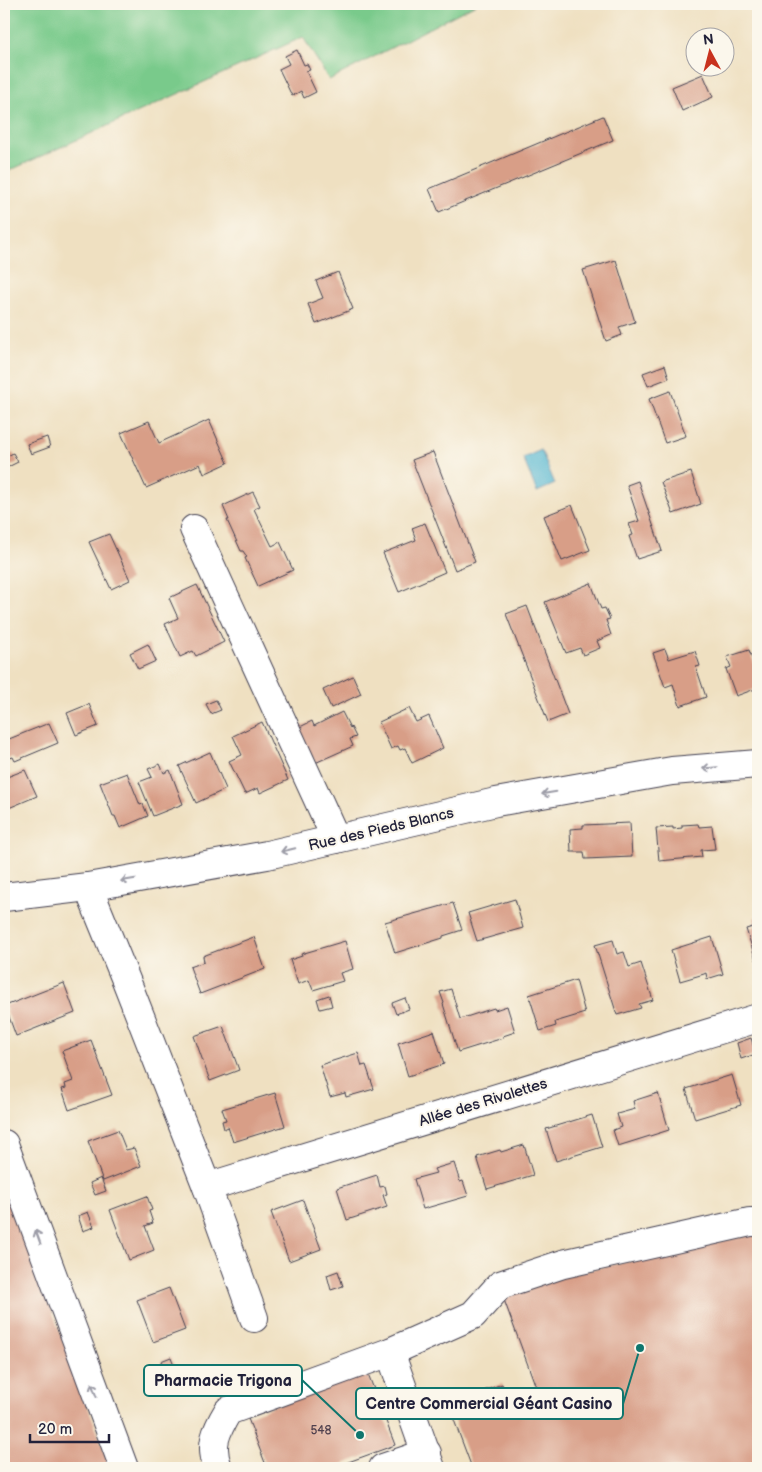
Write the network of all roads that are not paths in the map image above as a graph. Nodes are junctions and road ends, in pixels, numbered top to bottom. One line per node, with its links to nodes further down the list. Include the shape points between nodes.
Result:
1 (194, 529): 3 (street)
2 (758, 764): 3 (street, Rue des Pieds Blancs, one-way to 3, via 672,771 496,802)
3 (336, 839): 4 (street, Rue des Pieds Blancs, one-way to 4, via 268,855)
4 (88, 887): 5 (street, Rue des Pieds Blancs); 8 (street)
5 (4, 898)
6 (758, 1018): 8 (street, Allée des Rivalettes)
7 (4, 1144): 13 (street, one-way to 7)
8 (207, 1187): 10 (street)
9 (758, 1222): 11 (street, via 564,1264 500,1285 473,1315)
10 (254, 1318)
11 (390, 1352): 12 (street); 14 (street, via 228,1411 213,1443)
12 (429, 1460): 15 (street)
13 (124, 1468)
14 (218, 1468)
15 (383, 1468)

